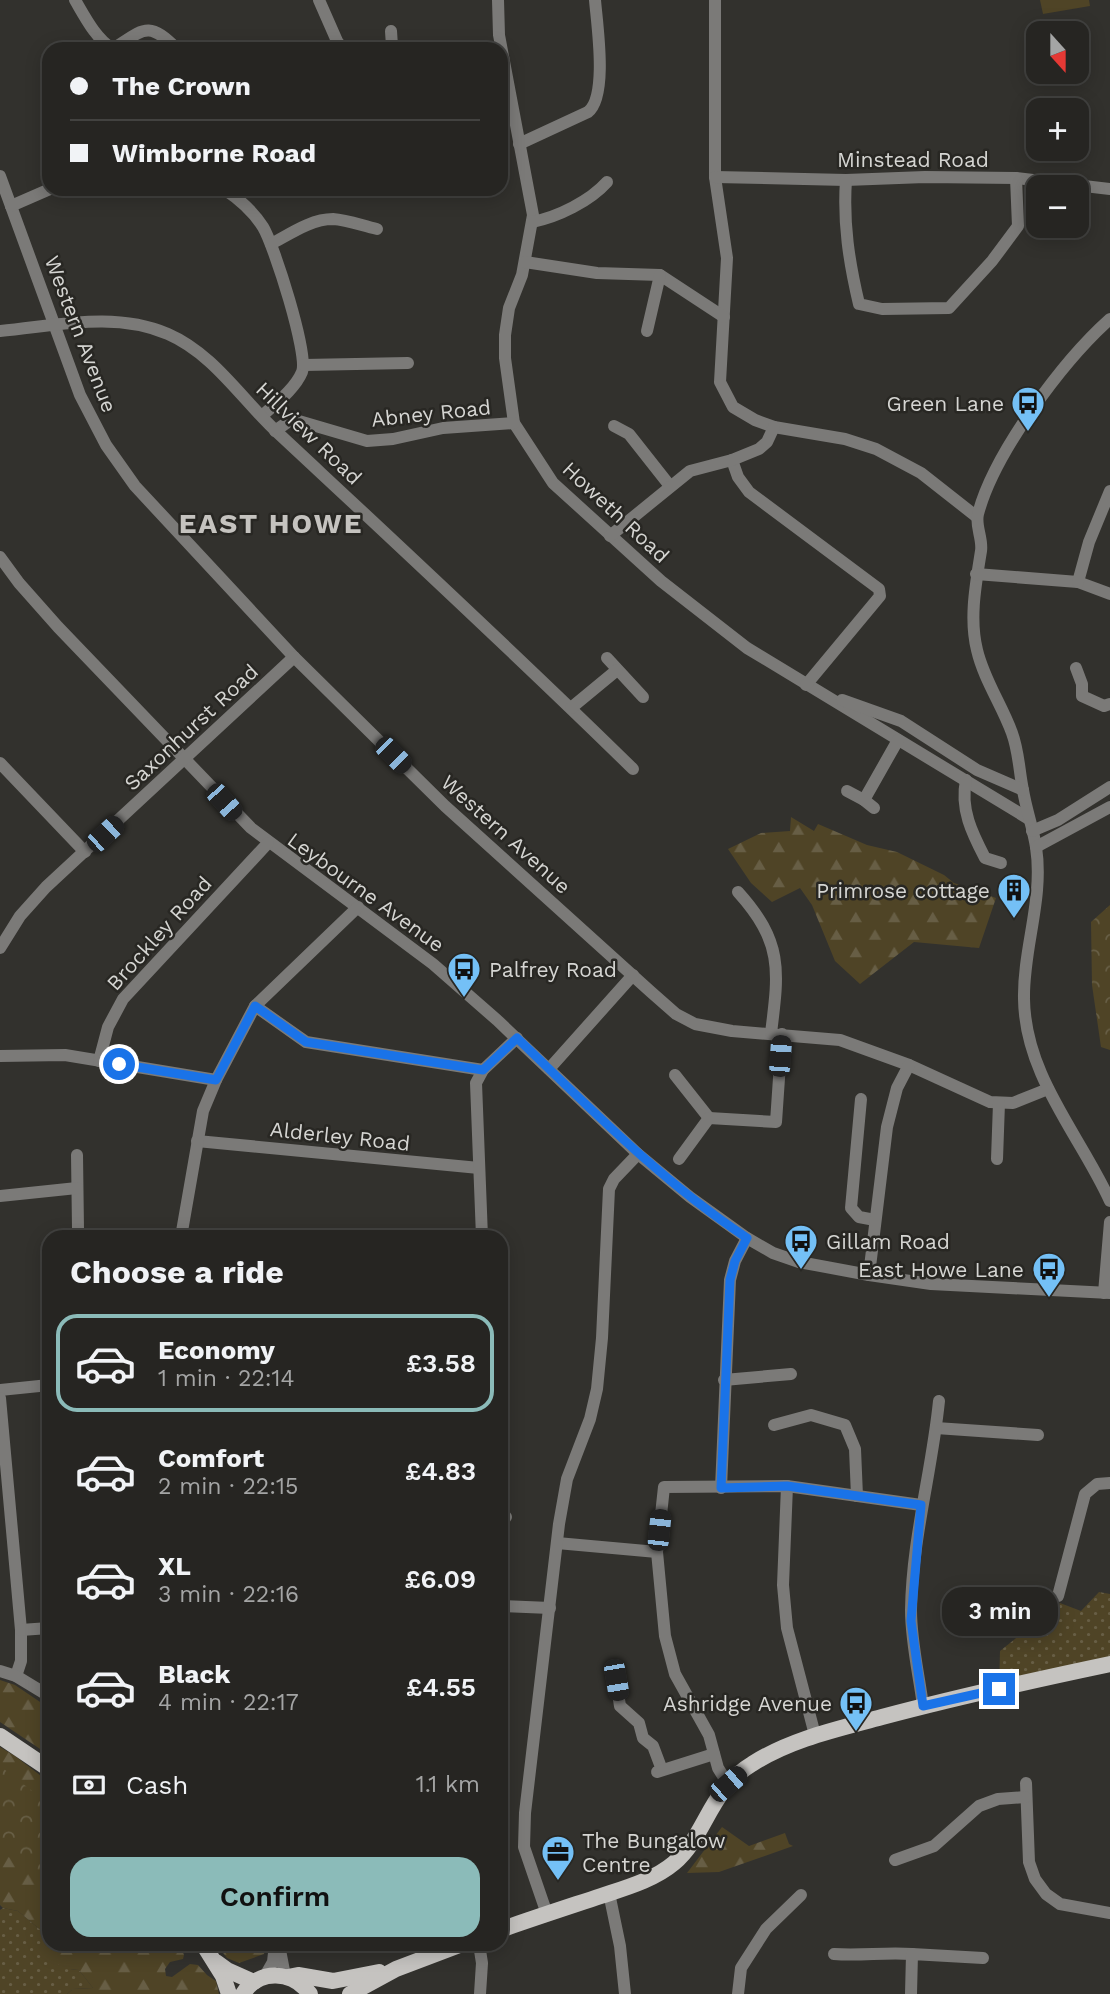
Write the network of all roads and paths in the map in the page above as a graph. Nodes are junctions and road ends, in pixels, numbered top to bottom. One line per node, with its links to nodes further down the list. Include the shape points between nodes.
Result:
1 (75, 0): 7 (street)
2 (319, 0): 10 (street)
3 (498, 0): 12 (street, Howeth Road)
4 (596, 0): 14 (street, via 600,65 594,107)
5 (715, 0): 16 (street)
6 (391, 31): 11 (street)
7 (104, 42)
8 (124, 42): 9 (street, via 150,30)
9 (169, 42)
10 (338, 42)
11 (392, 42)
12 (500, 42)
13 (508, 108): 14 (street, Howeth Road)
14 (519, 144): 24 (street, Howeth Road)
15 (0, 176): 23 (street, Western Avenue)
16 (715, 177): 18 (street, Minstead Road); 29 (street, via 727,258)
17 (1016, 178): 18 (street, Minstead Road); 18 (street, via 1018,226 992,261 949,308 904,309 859,304 845,227); 20 (street, Minstead Road)
18 (846, 180)
19 (607, 182): 24 (street, via 583,201)
20 (1110, 189)
21 (42, 192): 23 (street)
22 (233, 196): 26 (street, via 250,210)
23 (11, 206): 31 (street, Western Avenue)
24 (532, 222): 27 (street, Howeth Road)
25 (377, 229): 26 (street, via 324,220)
26 (271, 244): 35 (street)
27 (525, 262): 28 (street, via 597,273); 37 (street, Howeth Road, via 505,335)
28 (660, 275): 29 (street); 33 (street)
29 (724, 317): 39 (street, via 720,382 733,407)
30 (1110, 319): 44 (street, via 1070,360 1024,425 996,468)
31 (54, 326): 32 (street, Hillview Road); 36 (street, Hillview Road, via 120,321 168,334 206,359); 50 (street, Western Avenue, via 91,416 127,475)
32 (0, 331)
33 (647, 331)
34 (408, 363): 35 (street)
35 (304, 365): 36 (street, via 299,377)
36 (262, 416): 40 (street, Hillview Road)
37 (514, 424): 40 (street, Abney Road, via 443,428 381,441 348,437 292,419); 45 (street, Howeth Road, via 553,484)
38 (614, 426): 42 (street, via 629,434)
39 (774, 427): 41 (street, via 763,446); 44 (street, via 876,449 921,473)
40 (275, 431): 58 (street, Hillview Road)
41 (732, 460): 42 (street, via 700,467); 54 (street, via 749,492 879,589 880,596)
42 (670, 486): 45 (street)
43 (1110, 491): 48 (street)
44 (977, 517): 47 (street, via 982,547)
45 (610, 536): 54 (street, Howeth Road, via 747,648)
46 (0, 557): 60 (street, Leybourne Avenue, via 44,611)
47 (976, 574): 48 (street); 65 (street, via 977,654 1012,733)
48 (1079, 582): 49 (street)
49 (1110, 594)
50 (294, 657): 60 (street, Saxonhurst Road); 76 (street, Western Avenue, via 445,806)
51 (607, 658): 53 (street)
52 (1076, 668): 57 (street, via 1082,696)
53 (617, 670): 56 (street); 58 (street)
54 (806, 685): 55 (street, Howeth Road)
55 (818, 692): 59 (street, Howeth Road); 65 (street, Howeth Road, via 901,721 977,770)
56 (643, 697)
57 (1110, 704)
58 (571, 708): 62 (street, Hillview Road)
59 (898, 740): 63 (street, Howeth Road); 66 (street, via 869,804)
60 (184, 760): 69 (street, Leybourne Avenue); 71 (street, Saxonhurst Road)
61 (0, 763): 71 (street)
62 (633, 769)
63 (966, 780): 68 (street, Howeth Road); 72 (street, via 963,796 969,827 985,858)
64 (1110, 787): 68 (street, via 1058,820)
65 (1023, 790): 68 (street)
66 (847, 792)
67 (1110, 807): 70 (street)
68 (1031, 825): 70 (street)
69 (268, 843): 74 (street, Leybourne Avenue); 81 (street, Brockley Road, via 123,999 108,1027)
70 (1036, 847): 87 (street, via 1037,897 1024,999 1027,1036)
71 (85, 852): 75 (street, Saxonhurst Road, via 25,910)
72 (1001, 863)
73 (738, 892): 78 (street, via 767,932 777,962)
74 (358, 907): 77 (street); 79 (street, Leybourne Avenue, via 433,964)
75 (0, 948)
76 (633, 975): 78 (street, Western Avenue, via 676,1014 695,1024); 83 (street)
77 (255, 1006): 84 (street, via 306,1042); 86 (street)
78 (776, 1033): 82 (street, Western Avenue, via 840,1040); 90 (street, via 776,1122)
79 (517, 1038): 83 (street, Leybourne Avenue); 84 (street)
80 (0, 1056): 81 (street, via 65,1055)
81 (99, 1061): 86 (street)
82 (909, 1065): 89 (street, Western Avenue); 100 (street, via 891,1106)
83 (549, 1069): 92 (street, Leybourne Avenue)
84 (483, 1070): 96 (street, via 476,1083)
85 (675, 1075): 90 (street)
86 (216, 1080): 91 (street)
87 (1048, 1089): 89 (street, via 1013,1103); 99 (street)
88 (861, 1099): 100 (street, via 851,1208 859,1217)
89 (999, 1103): 95 (street)
90 (709, 1118): 94 (street)
91 (197, 1141): 96 (street, Alderley Road); 103 (street)
92 (638, 1154): 105 (street, Leybourne Avenue); 123 (street, via 609,1189 597,1389 567,1479)
93 (77, 1155): 97 (street)
94 (679, 1159)
95 (997, 1159)
96 (479, 1168): 104 (street)
97 (77, 1188): 98 (street); 102 (street)
98 (0, 1196)
99 (1110, 1201)
100 (875, 1220): 106 (street)
101 (1110, 1222): 107 (street)
102 (78, 1229)
103 (182, 1230)
104 (482, 1230)
105 (747, 1238): 106 (street, Leybourne Avenue, via 799,1262); 109 (street, via 731,1270)
106 (869, 1275): 107 (street, Leybourne Avenue, via 931,1284)
107 (1107, 1293)
108 (791, 1374): 109 (street)
109 (724, 1380): 120 (street)
110 (42, 1386): 111 (street)
111 (0, 1390)
112 (0, 1398): 116 (street)
113 (939, 1401): 114 (street)
114 (933, 1419): 117 (street); 122 (street)
115 (774, 1425): 121 (street, via 811,1415 845,1425 855,1449)
116 (2, 1429): 129 (street)
117 (1030, 1431)
118 (1110, 1483): 125 (street, via 1097,1484 1084,1494)
119 (787, 1486): 120 (street); 121 (street); 136 (street, via 783,1585 787,1628)
120 (721, 1488): 124 (street, via 664,1487)
121 (857, 1496): 122 (street)
122 (921, 1505): 135 (street, via 911,1621)
123 (557, 1543): 124 (street); 127 (street)
124 (657, 1552): 138 (street, via 665,1636 675,1674 709,1735)
125 (1058, 1596)
126 (508, 1606): 127 (street)
127 (550, 1608): 145 (street, via 524,1847)
128 (42, 1628): 129 (street)
129 (21, 1630): 132 (street)
130 (1110, 1664): 135 (main road)
131 (0, 1671): 132 (street)
132 (16, 1676): 134 (street)
133 (616, 1680): 138 (street, via 620,1706 639,1723 643,1738 653,1746 659,1771)
134 (42, 1692)
135 (923, 1706): 136 (main road)
136 (815, 1735): 140 (main road, via 749,1765)
137 (0, 1736): 139 (main road)
138 (714, 1754): 140 (street)
139 (42, 1764)
140 (728, 1784): 142 (main road, via 674,1864 643,1882)
141 (895, 1860): 144 (street, via 934,1846 979,1806 1026,1790 1029,1862 1039,1886 1060,1904)
142 (609, 1893): 145 (main road); 164 (street, via 621,1945)
143 (801, 1895): 165 (street, via 766,1929 741,1968)
144 (1110, 1913)
145 (547, 1914): 146 (main road)
146 (508, 1927)
147 (207, 1951): 155 (main road)
148 (275, 1951): 158 (street)
149 (279, 1951): 157 (street)
150 (444, 1951): 156 (main road)
151 (480, 1951): 163 (street)
152 (834, 1954): 153 (street)
153 (912, 1954): 154 (street); 166 (street)
154 (983, 1958)
155 (214, 1960): 158 (main road, via 227,1970); 159 (main road)
156 (396, 1969): 157 (main road, via 333,1981); 162 (main road)
157 (286, 1976): 158 (main road); 161 (main road)
158 (260, 1979): 160 (main road)
159 (229, 1994)
160 (243, 1994)
161 (310, 1994)
162 (350, 1994)
163 (480, 1994)
164 (625, 1994)
165 (738, 1994)
166 (911, 1994)

